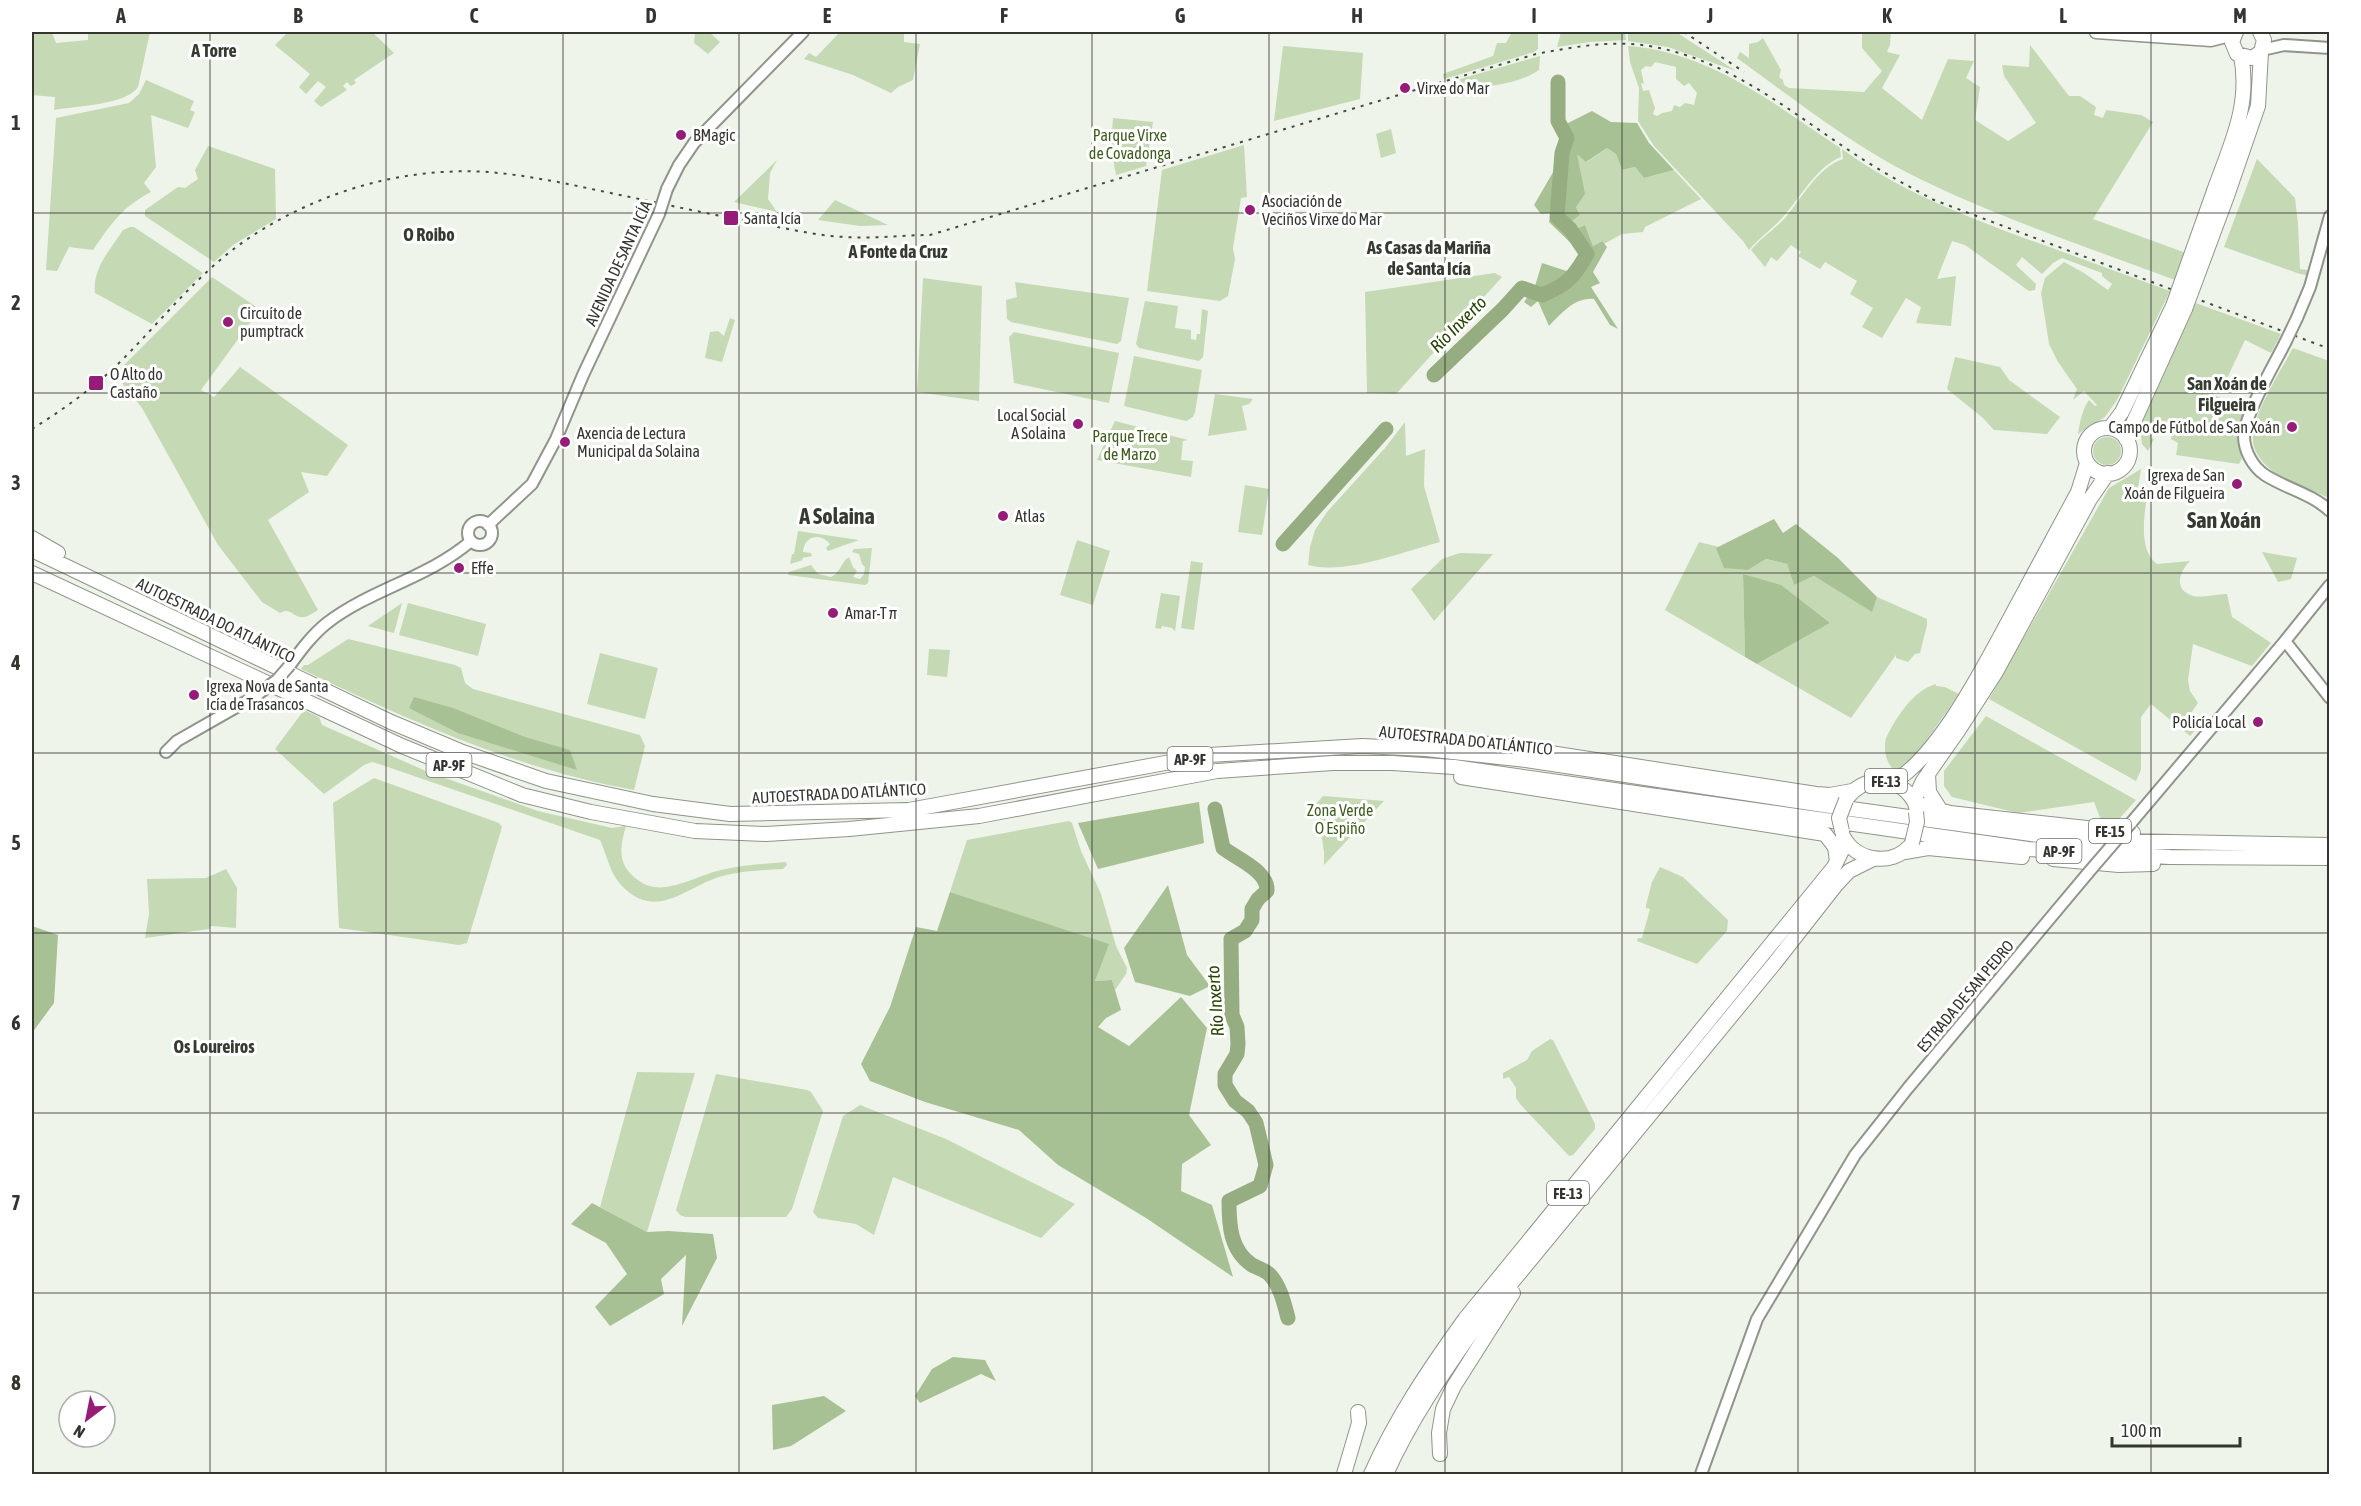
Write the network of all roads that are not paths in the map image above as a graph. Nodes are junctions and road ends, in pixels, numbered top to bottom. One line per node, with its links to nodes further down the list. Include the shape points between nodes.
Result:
1 (803, 32): 18 (street, AVENIDA DE SANTA ICÍA, bridge, via 694,142 679,165 556,439 532,484)
2 (2096, 32): 5 (main road)
3 (2235, 33): 5 (main road); 9 (highway, via 2232,42)
4 (2262, 33): 6 (street); 8 (highway)
5 (2211, 40): 9 (main road)
6 (2284, 45): 7 (street); 8 (street)
7 (2330, 48)
8 (2261, 51): 9 (highway, via 2252,58); 10 (highway, via 2258,106)
9 (2237, 53): 10 (highway, via 2245,76 2242,113)
10 (2221, 193): 12 (highway, bridge)
11 (2330, 216): 17 (street, bridge, via 2310,286 2244,435 2257,468 2266,476)
12 (2179, 307): 13 (highway); 14 (highway)
13 (2110, 428): 14 (highway); 15 (highway, via 2098,429 2089,436 2084,448)
14 (2126, 439): 16 (highway, via 2126,462 2116,472)
15 (2087, 462): 16 (highway, via 2096,471); 33 (highway, via 2078,492 1984,667 1948,724 1912,770)
16 (2108, 473): 32 (highway, via 1996,672)
17 (2330, 511)
18 (488, 525): 20 (street, via 480,521 472,524 468,532); 20 (street, via 489,540 480,545)
19 (32, 538): 25 (highway)
20 (471, 541): 30 (street, bridge, via 434,568 332,620 309,640 277,680 177,741)
21 (32, 550): 25 (highway, AUTOESTRADA DO ATLÁNTICO / AP-9F)
22 (32, 573): 26 (highway, AUTOESTRADA DO ATLÁNTICO / AP-9F)
23 (32, 582): 26 (highway)
24 (2330, 585): 27 (street, ESTRADA DE SAN PEDRO)
25 (153, 608): 29 (highway, AUTOESTRADA DO ATLÁNTICO / AP-9F, via 460,752 546,781 653,804 730,814 909,810 1209,755)
26 (166, 637): 31 (highway, AUTOESTRADA DO ATLÁNTICO / AP-9F, via 402,746 522,795 695,831 778,833 979,816 1217,771)
27 (2285, 641): 28 (street); 52 (street, ESTRADA DE SAN PEDRO, bridge, via 1855,1155 1757,1319)
28 (2330, 698)
29 (1362, 746): 36 (highway, AUTOESTRADA DO ATLÁNTICO / AP-9F, via 1526,760); 36 (highway, via 1405,741 1492,744 1830,795)
30 (166, 752)
31 (1333, 763): 36 (highway, AUTOESTRADA DO ATLÁNTICO / AP-9F, via 1454,767); 37 (highway, via 1357,769 1450,776)
32 (1928, 773): 34 (highway); 35 (highway, via 1929,792)
33 (1893, 782): 34 (highway, FE-13); 36 (highway, FE-13, via 1867,783)
34 (1915, 805): 35 (highway, FE-15); 39 (highway, FE-13, bridge, via 1917,822)
35 (1941, 811): 40 (highway, FE-15)
36 (1843, 819): 37 (highway); 40 (highway, AP-9F, via 2073,840); 42 (highway, via 1863,855); 43 (highway, FE-13)
37 (1825, 834): 43 (highway, via 1835,847)
38 (2330, 845): 40 (highway, FE-15)
39 (1908, 847): 40 (highway, FE-15, via 2119,865 2251,863); 42 (highway, FE-13, via 1890,858)
40 (2281, 852): 41 (highway, FE-15)
41 (2330, 858)
42 (1873, 859): 44 (highway, FE-13, via 1836,885)
43 (1837, 861): 46 (highway, FE-13, via 1465,1319 1424,1377)
44 (1552, 1234): 46 (highway, FE-13, via 1476,1326); 48 (highway, via 1454,1386 1443,1409)
45 (1359, 1412): 49 (highway)
46 (1400, 1429): 47 (highway, FE-13)
47 (1392, 1445): 50 (highway, FE-13); 51 (highway, FE-13)
48 (1440, 1454)
49 (1344, 1474)
50 (1371, 1474)
51 (1386, 1474)
52 (1701, 1474)

